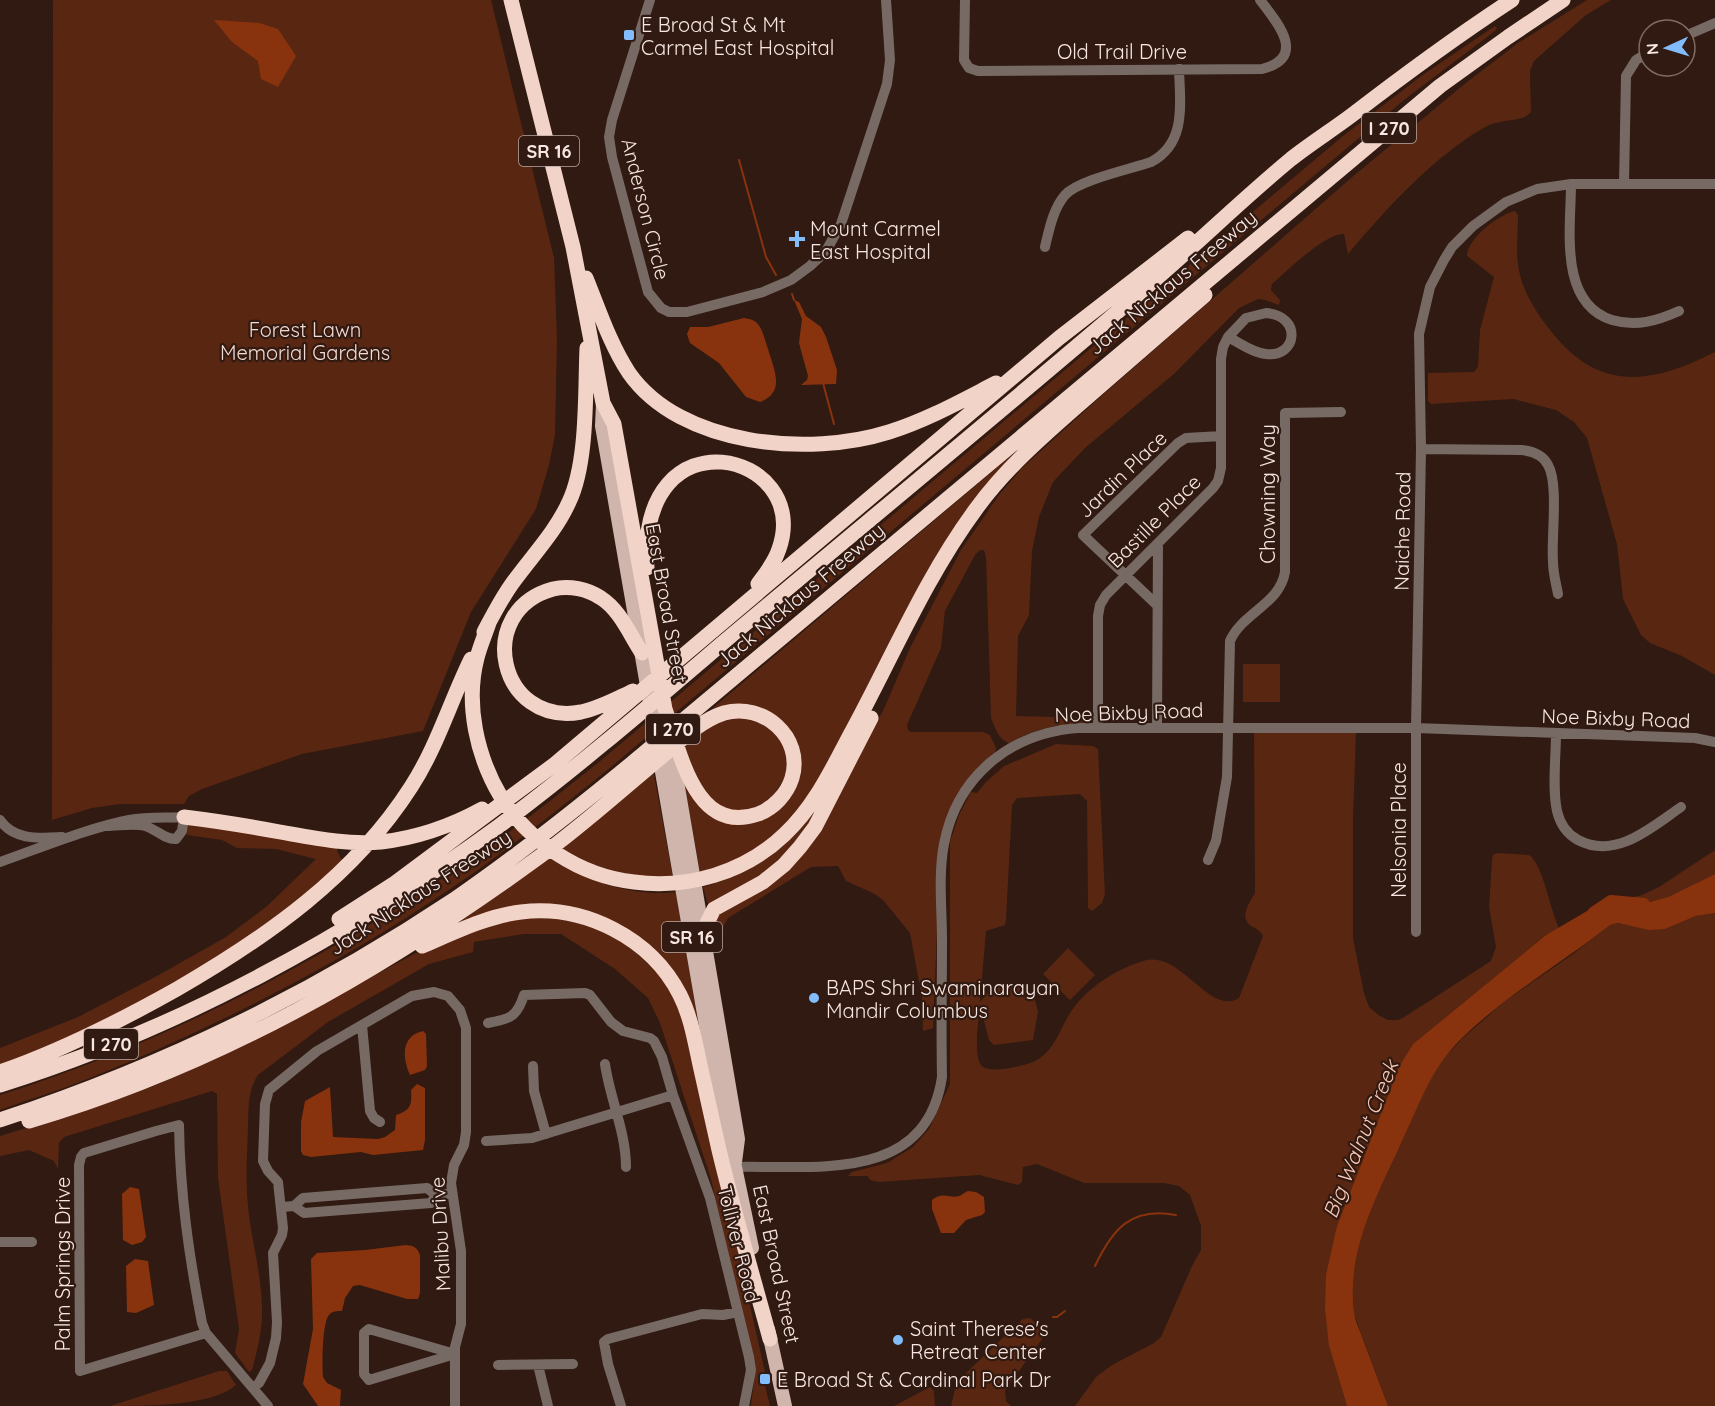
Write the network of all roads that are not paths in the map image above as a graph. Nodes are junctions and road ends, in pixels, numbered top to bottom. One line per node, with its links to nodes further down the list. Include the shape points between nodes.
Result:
1 (512, 0): 18 (highway, East Broad Street / SR 16)
2 (650, 0): 3 (street, Anderson Circle, via 612,120 610,146 648,292 661,308 679,313 783,285 826,251 841,224 887,84 890,60)
3 (886, 0)
4 (965, 0): 11 (street, Old Trail Drive, via 964,57 967,67 978,71)
5 (1260, 0): 11 (street, Old Trail Drive, via 1286,38 1284,54 1276,63 1262,69)
6 (1512, 0): 12 (highway, Jack Nicklaus Freeway / I 270, via 1422,61)
7 (1563, 0): 16 (highway, Jack Nicklaus Freeway / I 270, via 1440,86)
8 (1715, 23): 9 (street)
9 (1697, 31)
10 (1637, 59): 14 (street, via 1626,76)
11 (1179, 69): 17 (street, via 1180,122 1172,146 1152,162 1070,190 1054,214)
12 (1293, 158): 22 (highway); 55 (highway, Jack Nicklaus Freeway / I 270, via 1148,285 516,813 406,890 335,933)
13 (1571, 184): 14 (street, Naiche Road); 19 (street, via 1570,259 1577,288 1586,302 1608,318 1623,323 1653,321); 26 (street, Naiche Road, via 1537,189 1506,202 1462,236 1444,260 1430,287 1419,334)
14 (1624, 184): 15 (street, Naiche Road)
15 (1715, 184)
16 (1274, 225): 35 (highway, via 1225,278 1034,444 989,492 951,545); 64 (highway, Jack Nicklaus Freeway / I 270, via 631,764 492,873 401,934 231,1027 97,1086)
17 (1045, 247)
18 (573, 248): 20 (highway, East Broad Street / SR 16); 22 (highway, via 615,349 630,374 678,416 732,435 780,443 819,444 877,435 925,418)
19 (1679, 310)
20 (587, 321): 23 (highway, East Broad Street / SR 16); 32 (highway, via 584,426 570,501 500,601)
21 (1228, 337): 21 (street, via 1246,318 1266,313 1285,319 1292,338 1278,354 1267,354); 25 (street, Bastille Place, via 1221,359)
22 (1020, 370): 31 (highway)
23 (603, 403): 33 (highway, East Broad Street / SR 16, via 614,424); 34 (main road, East Broad Street / SR 16, via 602,426)
24 (1341, 412): 39 (street, Chowning Way, via 1285,413 1283,583 1230,641)
25 (1221, 436): 27 (street, Bastille Place, via 1221,468 1214,488); 28 (street, Jardin Place, via 1186,438 1178,443 1083,535)
26 (1421, 449): 29 (street, via 1521,450 1543,459 1553,480 1552,562); 40 (street, Naiche Road)
27 (1158, 544): 28 (street, Bastille Place); 30 (street)
28 (1126, 575): 30 (street); 37 (street, Bastille Place, via 1100,605)
29 (1558, 594)
30 (1157, 605): 38 (street)
31 (721, 623): 33 (highway, via 769,570 779,549 783,523 778,501 765,482 738,464 713,461 696,464 674,477 662,491 651,517 647,559); 36 (highway)
32 (489, 624): 35 (highway, via 477,658 473,691 477,738 491,778 509,809 541,843 564,858 617,880 658,884 715,876 743,864 784,835 820,792); 60 (highway, via 427,760 385,824 356,858 298,909 205,973 58,1050)
33 (652, 637): 43 (highway, East Broad Street / SR 16)
34 (642, 653): 36 (highway, via 612,606 594,593 573,587 543,592 530,599 512,620 504,644 507,669 521,694 535,706 552,711 594,709); 43 (main road, East Broad Street / SR 16)
35 (891, 657): 53 (highway, via 874,711 815,827 775,873 714,909)
36 (652, 682): 44 (highway)
37 (1098, 727): 38 (street, Noe Bixby Road); 70 (street, Noe Bixby Road, via 1051,731 1014,745 976,776 954,812 942,864 942,1077 935,1107 921,1130 902,1147 863,1162 841,1166)
38 (1156, 727): 39 (street, Noe Bixby Road)
39 (1228, 727): 40 (street, Noe Bixby Road); 50 (street, Chowning Way, via 1227,777 1216,841)
40 (1416, 728): 41 (street, Noe Bixby Road); 52 (street, Nelsonia Place)
41 (1556, 733): 42 (street, Noe Bixby Road); 45 (street, via 1557,811 1564,828 1578,839 1604,846 1622,843)
42 (1715, 742)
43 (676, 776): 53 (main road, East Broad Street / SR 16); 54 (highway, East Broad Street, via 712,809 736,817 748,816 767,810 781,798 792,777 793,754 782,731 766,717 742,711 717,716 685,737 543,854); 70 (main road, East Broad Street / SR 16, via 726,1141)
44 (522, 789): 46 (highway, via 444,826 380,842 323,839); 55 (highway, via 395,883)
45 (1682, 807)
46 (184, 818): 48 (street, via 128,820); 48 (street, via 182,831 171,840 142,825)
47 (0, 820): 49 (street, via 18,835)
48 (106, 826): 49 (street)
49 (71, 837): 51 (street)
50 (1208, 860)
51 (0, 862)
52 (1416, 932)
53 (704, 937): 70 (main road, East Broad Street / SR 16, via 738,1139)
54 (386, 961): 66 (highway, via 220,1049 129,1088); 77 (highway, via 491,919 539,911 592,919 637,943 654,959 668,975 687,1013 726,1179)
55 (206, 1001): 61 (highway, Jack Nicklaus Freeway / I 270, via 125,1038)
56 (488, 1023): 62 (street, Tolliver Road, via 516,1013 524,995 585,993 623,1031 654,1041)
57 (362, 1025): 65 (street, via 370,1111); 71 (street, Malibu Drive, via 412,996 434,992 448,996 460,1010 466,1028 466,1132 454,1166); 72 (street, via 317,1051 269,1090 262,1153 265,1166 278,1182)
58 (605, 1064): 63 (street)
59 (533, 1066): 67 (street, via 534,1091)
60 (0, 1072)
61 (0, 1085)
62 (673, 1095): 63 (street); 75 (street, Tolliver Road, via 710,1198)
63 (616, 1112): 67 (street); 69 (street, via 626,1149)
64 (0, 1120)
65 (380, 1122)
66 (0, 1129)
67 (546, 1134): 68 (street)
68 (486, 1141)
69 (626, 1167)
70 (735, 1167): 77 (main road, East Broad Street / SR 16)
71 (452, 1193): 72 (street, via 436,1195 428,1188 303,1198 294,1206); 78 (street, Malibu Drive, via 461,1251 461,1324)
72 (282, 1208): 82 (street, via 282,1236 273,1253 276,1338 270,1364)
73 (0, 1242): 74 (street)
74 (32, 1242)
75 (738, 1312): 86 (street, via 702,1314 604,1342); 87 (street, Tolliver Road, via 751,1370)
76 (206, 1332): 76 (street, Palm Springs Drive, via 184,1219 179,1125 90,1150 81,1157 80,1371); 82 (street)
77 (770, 1339): 88 (main road, East Broad Street / SR 16)
78 (455, 1354): 78 (street, via 369,1380 364,1374 364,1333 369,1329); 84 (street, Malibu Drive)
79 (573, 1364): 81 (street)
80 (498, 1365): 81 (street)
81 (538, 1365): 85 (street)
82 (253, 1388): 83 (street)
83 (268, 1406)
84 (455, 1406)
85 (548, 1406)
86 (621, 1406)
87 (744, 1406)
88 (785, 1406)

